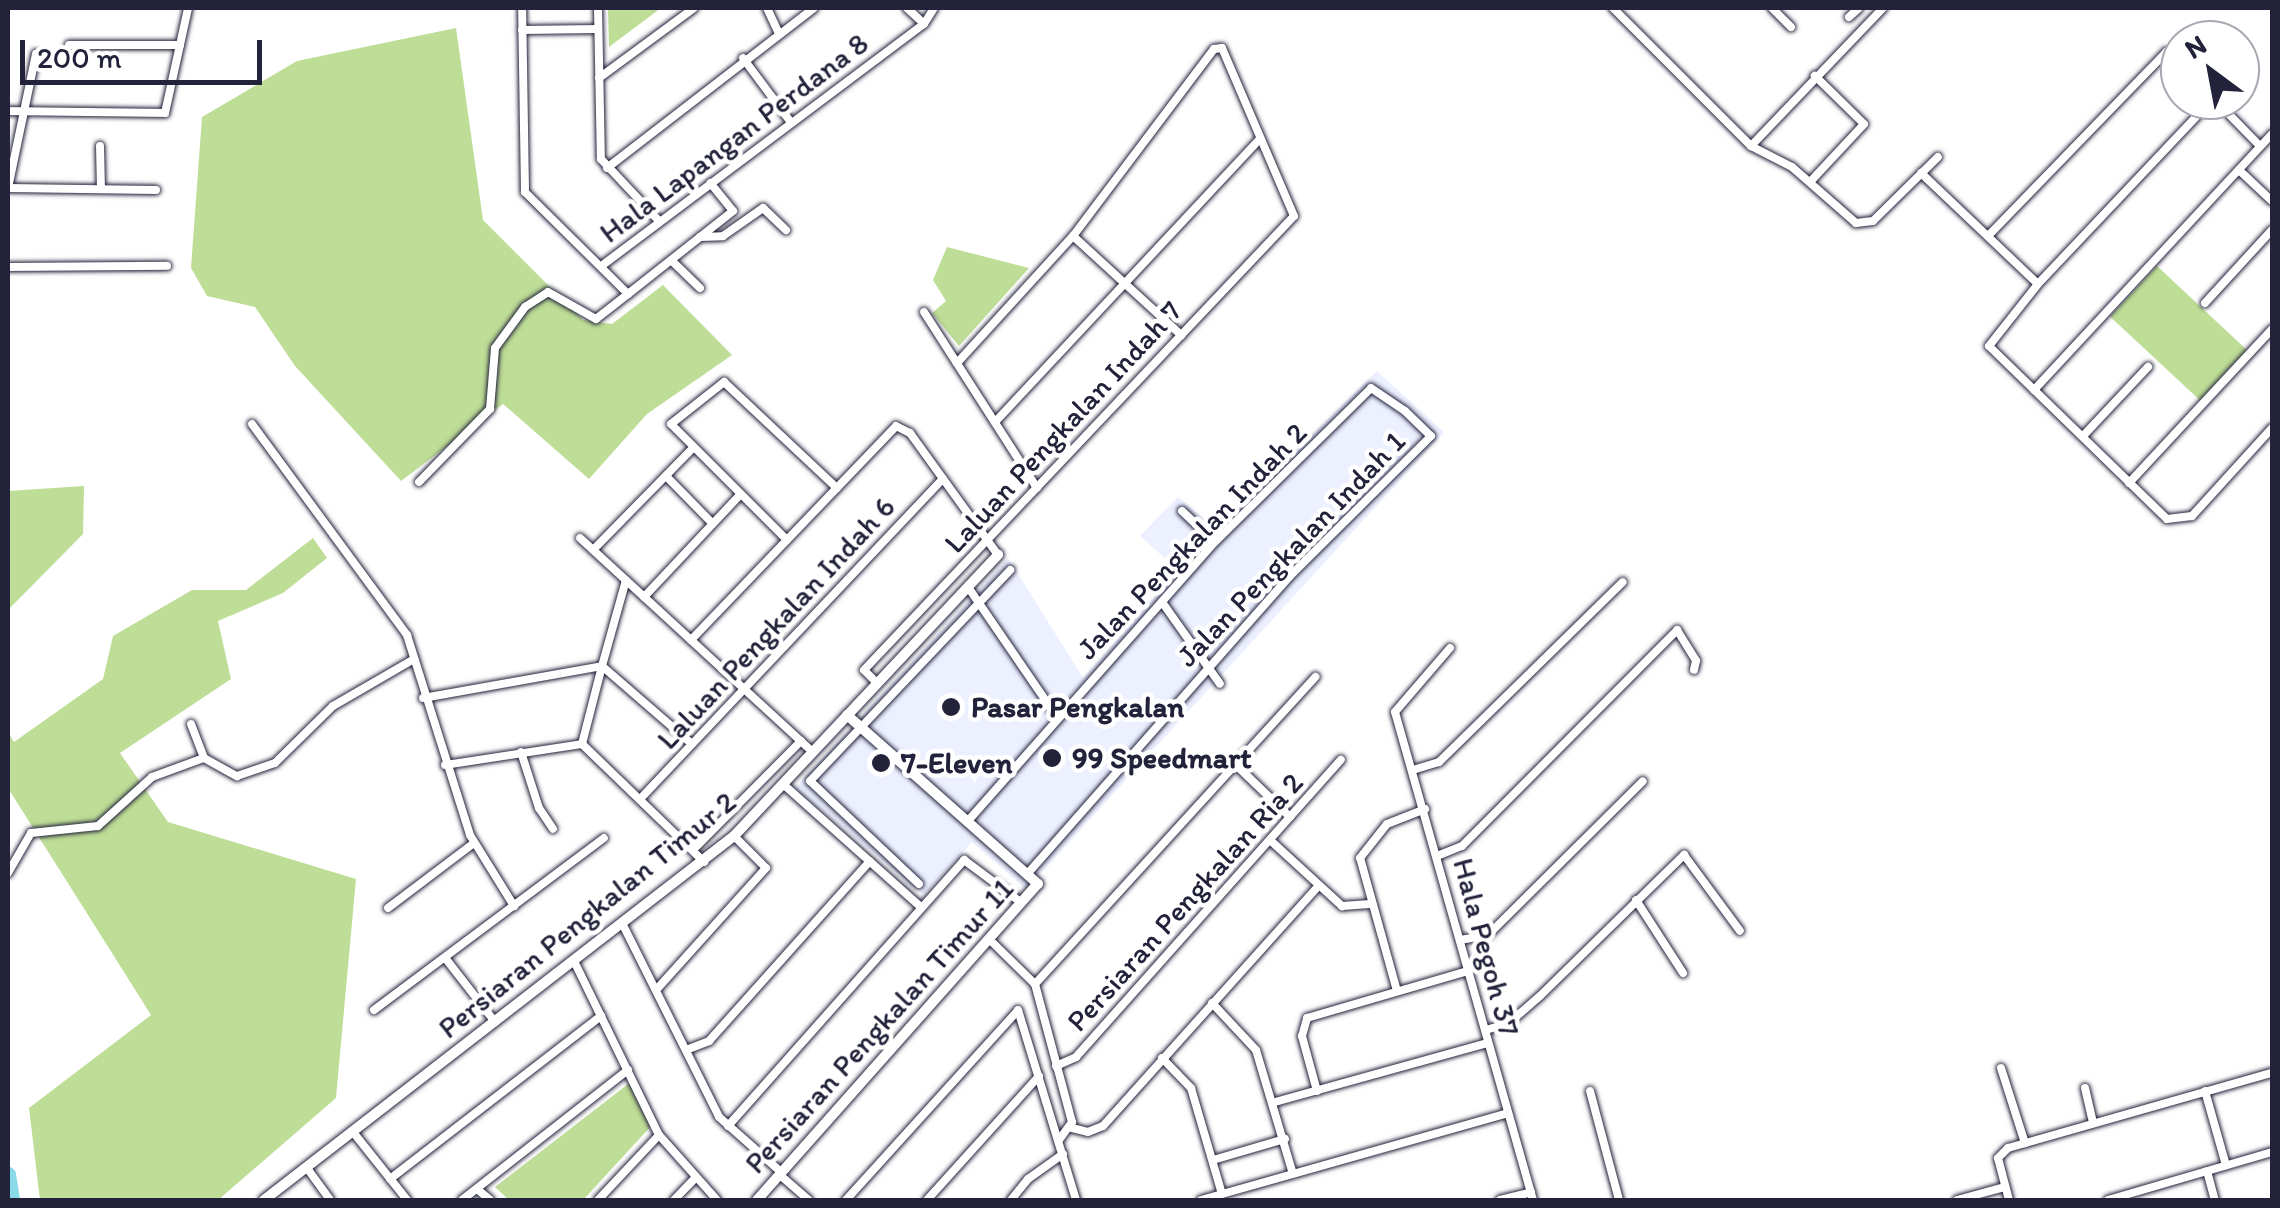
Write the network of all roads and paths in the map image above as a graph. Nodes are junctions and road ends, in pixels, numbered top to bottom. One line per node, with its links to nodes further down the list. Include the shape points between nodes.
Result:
1 (188, 8): 20 (street)
2 (522, 8): 16 (street)
3 (598, 8): 17 (street)
4 (694, 8): 25 (street)
5 (767, 8): 18 (street)
6 (814, 8): 18 (street)
7 (907, 8): 14 (street)
8 (934, 8): 14 (street, Hala Lapangan Perdana 8)
9 (1613, 8): 34 (street)
10 (1772, 8): 15 (street)
11 (1859, 8): 13 (street)
12 (1884, 8): 24 (street)
13 (1849, 17)
14 (924, 24): 30 (street, Hala Lapangan Perdana 8)
15 (1791, 27)
16 (522, 30): 17 (street); 53 (street, via 525,192)
17 (598, 30): 25 (street)
18 (778, 32): 22 (street)
19 (70, 45): 20 (street)
20 (180, 45): 27 (street, via 165,113)
21 (36, 54): 27 (street)
22 (743, 58): 30 (street); 37 (street)
23 (2160, 58): 50 (street)
24 (1814, 76): 34 (street); 40 (street, via 1864,124)
25 (599, 78): 37 (street, via 598,144)
26 (8, 112): 27 (street)
27 (23, 116): 42 (street)
28 (2194, 120): 57 (street)
29 (2233, 120): 35 (street)
30 (790, 121): 41 (street, Hala Lapangan Perdana 8)
31 (2272, 134): 35 (street)
32 (1260, 139): 49 (street, via 1217,47); 56 (street); 63 (street, Laluan Pengkalan Indah 7, via 1294,216)
33 (100, 146): 43 (street)
34 (1750, 146): 40 (street)
35 (2260, 146): 38 (street)
36 (1938, 157): 39 (street)
37 (607, 168): 46 (street)
38 (2239, 170): 45 (street); 67 (street)
39 (1921, 173): 40 (street, via 1873,221 1856,222); 50 (street)
40 (1810, 182)
41 (710, 183): 46 (street, Hala Lapangan Perdana 8); 51 (street, via 733,211)
42 (8, 188): 43 (street)
43 (101, 190): 44 (street)
44 (156, 190)
45 (2272, 201)
46 (660, 222): 53 (street, Hala Lapangan Perdana 8)
47 (786, 230): 51 (street, via 763,208 723,236)
48 (2272, 230): 60 (street)
49 (1073, 236): 56 (street); 64 (street)
50 (1988, 236): 57 (street)
51 (700, 237): 52 (street)
52 (672, 260): 58 (street); 59 (street)
53 (604, 264): 59 (street)
54 (167, 266): 55 (street)
55 (8, 267)
56 (1125, 284): 63 (street); 68 (street)
57 (2038, 284): 67 (street, via 1989,346)
58 (700, 288)
59 (628, 294): 75 (street, via 596,319 548,292 525,307 495,348 490,409)
60 (2206, 303)
61 (924, 312): 64 (street)
62 (2272, 329): 76 (street)
63 (1181, 336): 78 (street, Laluan Pengkalan Indah 7)
64 (957, 363): 68 (street)
65 (2148, 367): 71 (street)
66 (1376, 388): 85 (street, Jalan Pengkalan Indah 2); 99 (street, Jalan Pengkalan Indah 1, via 1431,436)
67 (2034, 390): 71 (street)
68 (995, 422): 78 (street)
69 (252, 424): 97 (street, via 386,600)
70 (2272, 428): 76 (street, via 2180,522 2166,519)
71 (2083, 436): 76 (street)
72 (691, 450): 73 (street); 77 (street, via 670,426 724,382); 79 (street)
73 (666, 476): 81 (street); 86 (street)
74 (943, 479): 77 (street, via 901,426); 84 (street); 104 (street, Laluan Pengkalan Indah 6)
75 (419, 482)
76 (2129, 483)
77 (837, 488): 83 (street)
78 (1037, 488): 84 (street, Laluan Pengkalan Indah 7)
79 (739, 496): 81 (street); 83 (street)
80 (1182, 512): 85 (street)
81 (712, 523): 92 (street)
82 (580, 538): 86 (street)
83 (787, 540): 95 (street)
84 (987, 540): 87 (street); 102 (street, Laluan Pengkalan Indah 7, via 864,670)
85 (1215, 542): 94 (street, Jalan Pengkalan Indah 2)
86 (593, 550): 89 (street)
87 (998, 555): 91 (street, Persiaran Pengkalan Timur 2)
88 (1010, 570): 93 (street)
89 (626, 580): 92 (street); 98 (street)
90 (1623, 582): 119 (street, via 1439,762)
91 (968, 587): 93 (street); 102 (street, Persiaran Pengkalan Timur 2)
92 (644, 597): 95 (street)
93 (976, 600): 107 (street); 109 (street)
94 (1162, 602): 99 (street); 107 (street, Jalan Pengkalan Indah 2)
95 (692, 640): 104 (street)
96 (1450, 648): 119 (street, Hala Pegoh 37, via 1395,706)
97 (414, 659): 105 (street); 115 (street, via 333,706 275,764 237,776)
98 (602, 666): 105 (street); 111 (street); 112 (street)
99 (1207, 668): 103 (street); 136 (street, Jalan Pengkalan Indah 1)
100 (1694, 670): 132 (street, via 1696,660 1677,630 1462,846)
101 (1314, 677): 118 (street)
102 (877, 683): 106 (street, Persiaran Pengkalan Timur 2)
103 (1220, 684)
104 (744, 689): 110 (street); 112 (street, Laluan Pengkalan Indah 6)
105 (423, 698): 117 (street)
106 (847, 715): 109 (street); 114 (street, Persiaran Pengkalan Timur 2)
107 (1057, 717): 125 (street, Jalan Pengkalan Indah 2)
108 (191, 724): 115 (street)
109 (860, 727): 125 (street); 137 (street, via 810,786)
110 (801, 741): 114 (street); 131 (street)
111 (582, 744): 113 (street); 122 (street)
112 (692, 744): 122 (street, Laluan Pengkalan Indah 6)
113 (521, 752): 117 (street); 126 (street, via 539,808)
114 (813, 752): 121 (street, Persiaran Pengkalan Timur 2)
115 (204, 758): 135 (street, via 138,784 114,815 90,830 39,828)
116 (1341, 760): 124 (street, Persiaran Pengkalan Ria 2)
117 (445, 765): 130 (street)
118 (1236, 765): 124 (street); 155 (street)
119 (1416, 769): 123 (street, Hala Pegoh 37)
120 (1643, 780): 150 (street, via 1488,936)
121 (784, 785): 127 (street, Persiaran Pengkalan Timur 2); 133 (street)
122 (642, 797): 131 (street)
123 (1424, 809): 132 (street, Hala Pegoh 37); 143 (street, via 1387,824 1364,849)
124 (1290, 817): 129 (street, Persiaran Pengkalan Ria 2)
125 (968, 822): 136 (street)
126 (553, 828)
127 (734, 836): 134 (street, Persiaran Pengkalan Timur 2); 156 (street, via 766,868)
128 (604, 838): 144 (street)
129 (1270, 840): 139 (street); 166 (street, Persiaran Pengkalan Ria 2, via 1076,1057)
130 (474, 843): 144 (street); 146 (street)
131 (694, 849): 134 (street)
132 (1438, 856): 150 (street, Hala Pegoh 37)
133 (870, 861): 140 (street); 164 (street, via 708,1040)
134 (704, 862): 147 (street, Persiaran Pengkalan Timur 2)
135 (8, 873)
136 (1027, 874): 142 (street, Persiaran Pengkalan Timur 11, via 1038,884)
137 (908, 876): 138 (street); 140 (street)
138 (918, 884)
139 (1318, 886): 143 (street, via 1342,906); 158 (street)
140 (900, 888): 145 (street)
141 (1636, 900): 148 (street, via 1688,853); 154 (street); 162 (street, via 1516,1018)
142 (1022, 903): 145 (street, via 966,859); 149 (street, Persiaran Pengkalan Timur 11)
143 (1370, 904): 157 (street)
144 (514, 906): 151 (street)
145 (921, 907): 178 (street)
146 (388, 908)
147 (622, 923): 152 (street, Persiaran Pengkalan Timur 2); 156 (street)
148 (1740, 931)
149 (990, 940): 155 (street); 191 (street, Persiaran Pengkalan Timur 11)
150 (1460, 940): 153 (street, Hala Pegoh 37)
151 (446, 959): 159 (street); 161 (street)
152 (574, 961): 160 (street); 161 (street, Persiaran Pengkalan Timur 2)
153 (1468, 970): 157 (street); 162 (street, Hala Pegoh 37)
154 (1684, 973)
155 (1035, 984): 166 (street)
156 (657, 989): 164 (street)
157 (1397, 991): 172 (street, via 1307,1018 1302,1036)
158 (1212, 1003): 165 (street); 175 (street, via 1252,1040)
159 (374, 1010)
160 (601, 1016): 168 (street); 193 (street)
161 (495, 1022): 180 (street, Persiaran Pengkalan Timur 2)
162 (1486, 1030): 163 (street, Hala Pegoh 37)
163 (1488, 1043): 172 (street); 176 (street, Hala Pegoh 37)
164 (686, 1050): 178 (street)
165 (1162, 1058): 179 (street, via 1102,1126 1088,1132); 187 (street, via 1192,1088)
166 (1056, 1066): 179 (street)
167 (2000, 1068): 184 (street)
168 (628, 1070): 181 (street); 196 (street)
169 (2272, 1072): 174 (street)
170 (1040, 1076): 183 (street); 209 (street, via 1018,1010); 210 (street)
171 (2085, 1088): 177 (street)
172 (1317, 1091): 175 (street)
173 (1590, 1091): 215 (street)
174 (2205, 1091): 177 (street); 188 (street)
175 (1275, 1102): 182 (street)
176 (1508, 1112): 192 (street); 198 (street, Hala Pegoh 37)
177 (2093, 1123): 184 (street)
178 (728, 1126): 191 (street)
179 (1072, 1128): 183 (street)
180 (353, 1132): 189 (street, Persiaran Pengkalan Timur 2); 193 (street)
181 (659, 1135): 194 (street); 204 (street)
182 (1285, 1139): 187 (street); 192 (street)
183 (1059, 1140): 186 (street)
184 (2024, 1143): 195 (street, via 1998,1158)
185 (2272, 1152): 188 (street)
186 (1063, 1154): 211 (street, via 1037,1170); 212 (street)
187 (1213, 1160): 197 (street)
188 (2226, 1165): 190 (street)
189 (307, 1168): 199 (street, Persiaran Pengkalan Timur 2); 200 (street)
190 (2206, 1171): 218 (street); 219 (street)
191 (781, 1174): 207 (street, Persiaran Pengkalan Timur 11); 208 (street)
192 (1293, 1174): 197 (street)
193 (390, 1179): 201 (street)
194 (694, 1179): 205 (street); 206 (street)
195 (2005, 1187): 216 (street); 217 (street)
196 (477, 1189): 202 (street); 203 (street)
197 (1222, 1194): 213 (street)
198 (1532, 1196): 214 (street)
199 (264, 1200)
200 (330, 1200)
201 (406, 1200)
202 (462, 1200)
203 (490, 1200)
204 (598, 1200)
205 (674, 1200)
206 (717, 1200)
207 (757, 1200)
208 (809, 1200)
209 (846, 1200)
210 (927, 1200)
211 (1011, 1200)
212 (1076, 1200)
213 (1200, 1200)
214 (1500, 1200)
215 (1619, 1200)
216 (1957, 1200)
217 (2009, 1200)
218 (2108, 1200)
219 (2215, 1200)

